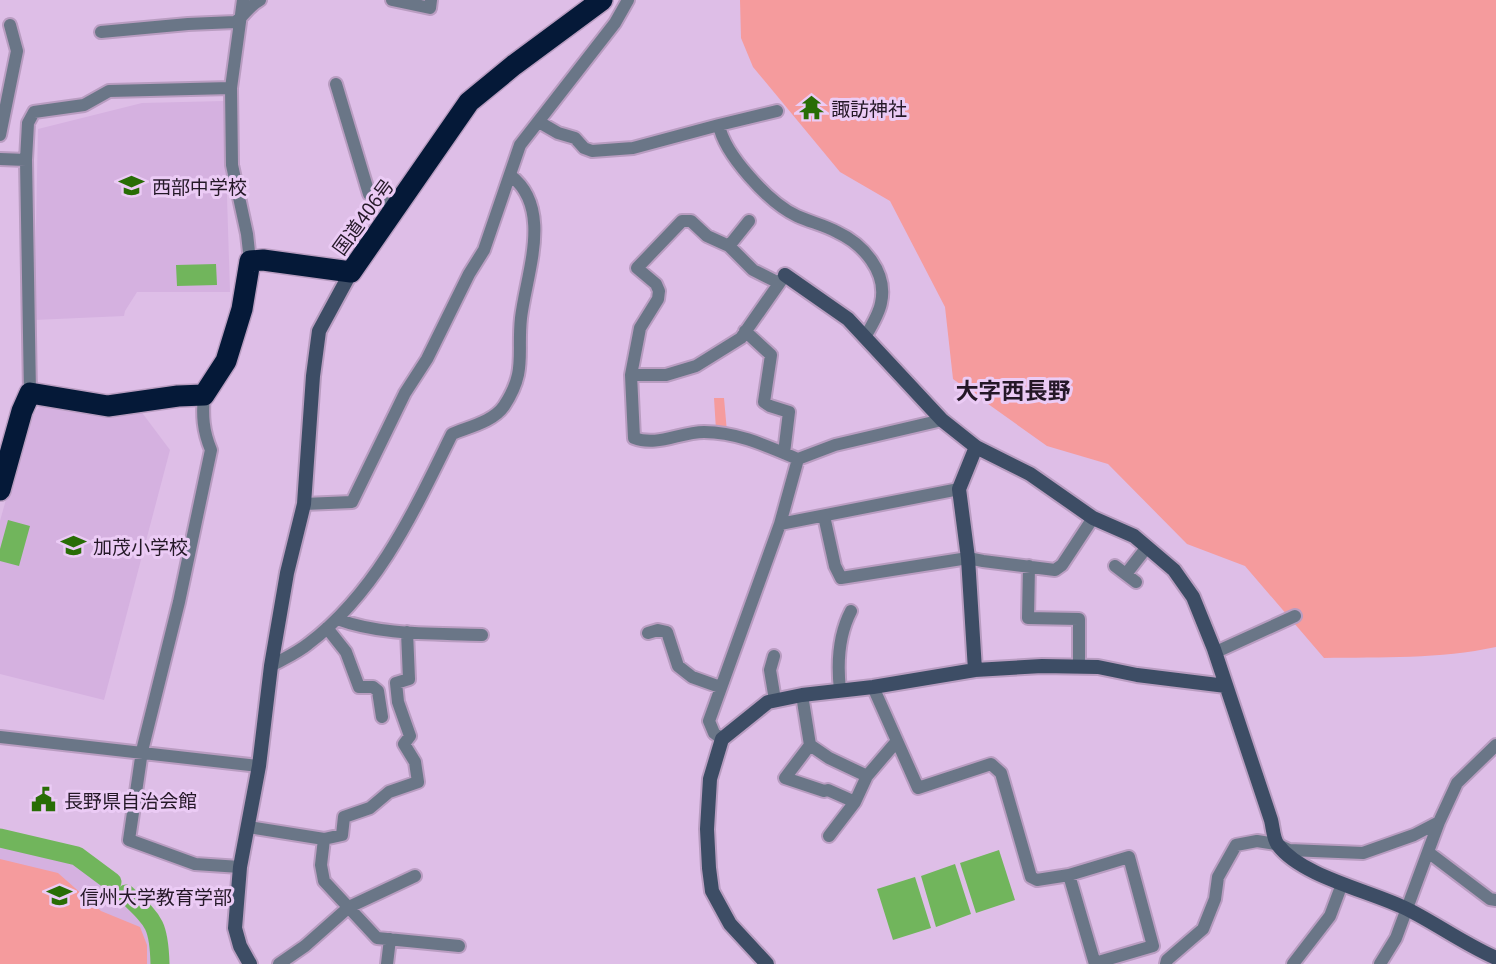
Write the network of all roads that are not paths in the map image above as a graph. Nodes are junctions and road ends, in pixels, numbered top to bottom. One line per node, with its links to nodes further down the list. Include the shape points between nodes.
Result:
1 (243, 0): 7 (street)
2 (260, 0): 7 (street)
3 (392, 0): 4 (street, via 430,8)
4 (430, 0)
5 (602, 0): 19 (highway, 国道406号, via 469,102)
6 (628, 0): 13 (street)
7 (239, 20): 9 (street); 11 (street)
8 (10, 25): 15 (street, via 17,51)
9 (101, 32)
10 (336, 84): 19 (street, via 369,194)
11 (230, 88): 17 (street, via 109,90 84,105 34,111 28,123); 22 (street, via 232,165)
12 (777, 111): 14 (street)
13 (539, 122): 14 (street, via 592,151 633,148); 18 (street, via 520,145)
14 (719, 125): 26 (street, via 721,139 768,194 794,215 838,232 865,250 882,282 881,304)
15 (0, 135)
16 (0, 159): 17 (street)
17 (26, 160): 28 (street)
18 (510, 175): 37 (street, via 484,250 352,502); 47 (street, via 528,197 532,215 533,254 521,318 520,373 501,410 452,434 384,562)
19 (396, 209): 23 (highway, 国道406号)
20 (748, 221): 21 (street)
21 (729, 246): 24 (street, via 753,270); 27 (street, via 691,221 682,221 637,268 659,291 640,328)
22 (250, 261): 23 (highway, 国道406号); 29 (highway, via 226,361)
23 (351, 272): 37 (street, via 318,331)
24 (782, 279): 25 (street); 26 (street, via 848,318)
25 (745, 331): 27 (street, via 696,366 666,375); 33 (street, via 771,355 764,402 789,412)
26 (866, 337): 30 (street)
27 (631, 375): 33 (street, via 634,438 646,443 702,432 740,436)
28 (30, 393): 29 (highway, via 108,406); 31 (highway)
29 (204, 394): 68 (street, via 202,414 211,450)
30 (942, 420): 32 (street); 34 (street, via 835,445)
31 (6, 446): 36 (highway)
32 (976, 447): 35 (street); 39 (street, via 1030,474)
33 (784, 453): 34 (street)
34 (798, 459): 40 (street)
35 (959, 489): 38 (street); 42 (street)
36 (0, 490)
37 (304, 504): 53 (street)
38 (824, 516): 40 (street); 42 (street, via 841,578)
39 (1093, 518): 41 (street, via 1134,536); 43 (street, via 1062,565 1055,570)
40 (780, 524): 57 (street)
41 (1147, 547): 44 (street, via 1131,578); 51 (street, via 1174,570 1193,597)
42 (968, 558): 43 (street); 55 (street)
43 (1029, 566): 54 (street, via 1028,618 1079,619)
44 (1115, 566)
45 (850, 611): 59 (street, via 840,648)
46 (1295, 616): 51 (street)
47 (332, 624): 48 (street); 53 (street); 62 (street, via 359,687 377,691)
48 (407, 632): 50 (street); 75 (street, via 410,679 396,683 410,736 404,744 415,762 418,782 344,817 342,835)
49 (648, 633): 57 (street, via 667,632 678,666 692,677)
50 (482, 635)
51 (1216, 652): 56 (street)
52 (774, 656): 61 (street, via 770,670)
53 (271, 666): 69 (street)
54 (1079, 667): 55 (street); 56 (street)
55 (975, 670): 58 (street)
56 (1226, 685): 76 (street)
57 (720, 687): 64 (street, via 709,721)
58 (873, 687): 59 (street); 65 (street)
59 (840, 690): 60 (street)
60 (802, 695): 61 (street); 66 (street)
61 (775, 700): 64 (street)
62 (382, 717)
63 (0, 737): 68 (street)
64 (722, 739): 91 (street, via 710,779 707,850 712,891 730,924)
65 (897, 741): 70 (street); 79 (street, via 918,788 991,764 1001,773 1031,877)
66 (810, 745): 70 (street); 71 (street, via 785,778)
67 (1496, 745): 72 (street, via 1458,783)
68 (142, 751): 69 (street); 78 (street, via 129,840 195,864)
69 (259, 766): 73 (street)
70 (867, 776): 71 (street)
71 (855, 802): 74 (street)
72 (1439, 822): 76 (street, via 1363,853 1289,850); 77 (street)
73 (248, 827): 75 (street); 78 (street)
74 (829, 836)
75 (324, 839): 83 (street, via 324,881)
76 (1276, 844): 81 (street, via 1294,860); 93 (street, via 1236,845 1218,877 1209,919)
77 (1428, 852): 82 (street); 84 (street)
78 (240, 867): 88 (street, via 235,928)
79 (1069, 875): 92 (street); 92 (street, via 1129,857 1153,946)
80 (415, 876): 83 (street)
81 (1342, 884): 84 (street); 94 (street, via 1330,916)
82 (1496, 900)
83 (349, 907): 85 (street, via 377,938); 89 (street)
84 (1406, 908): 87 (street); 95 (street, via 1396,938)
85 (390, 939): 86 (street); 90 (street)
86 (459, 946)
87 (1496, 958)
88 (250, 964)
89 (279, 964)
90 (387, 964)
91 (767, 964)
92 (1095, 964)
93 (1166, 964)
94 (1293, 964)
95 (1380, 964)

